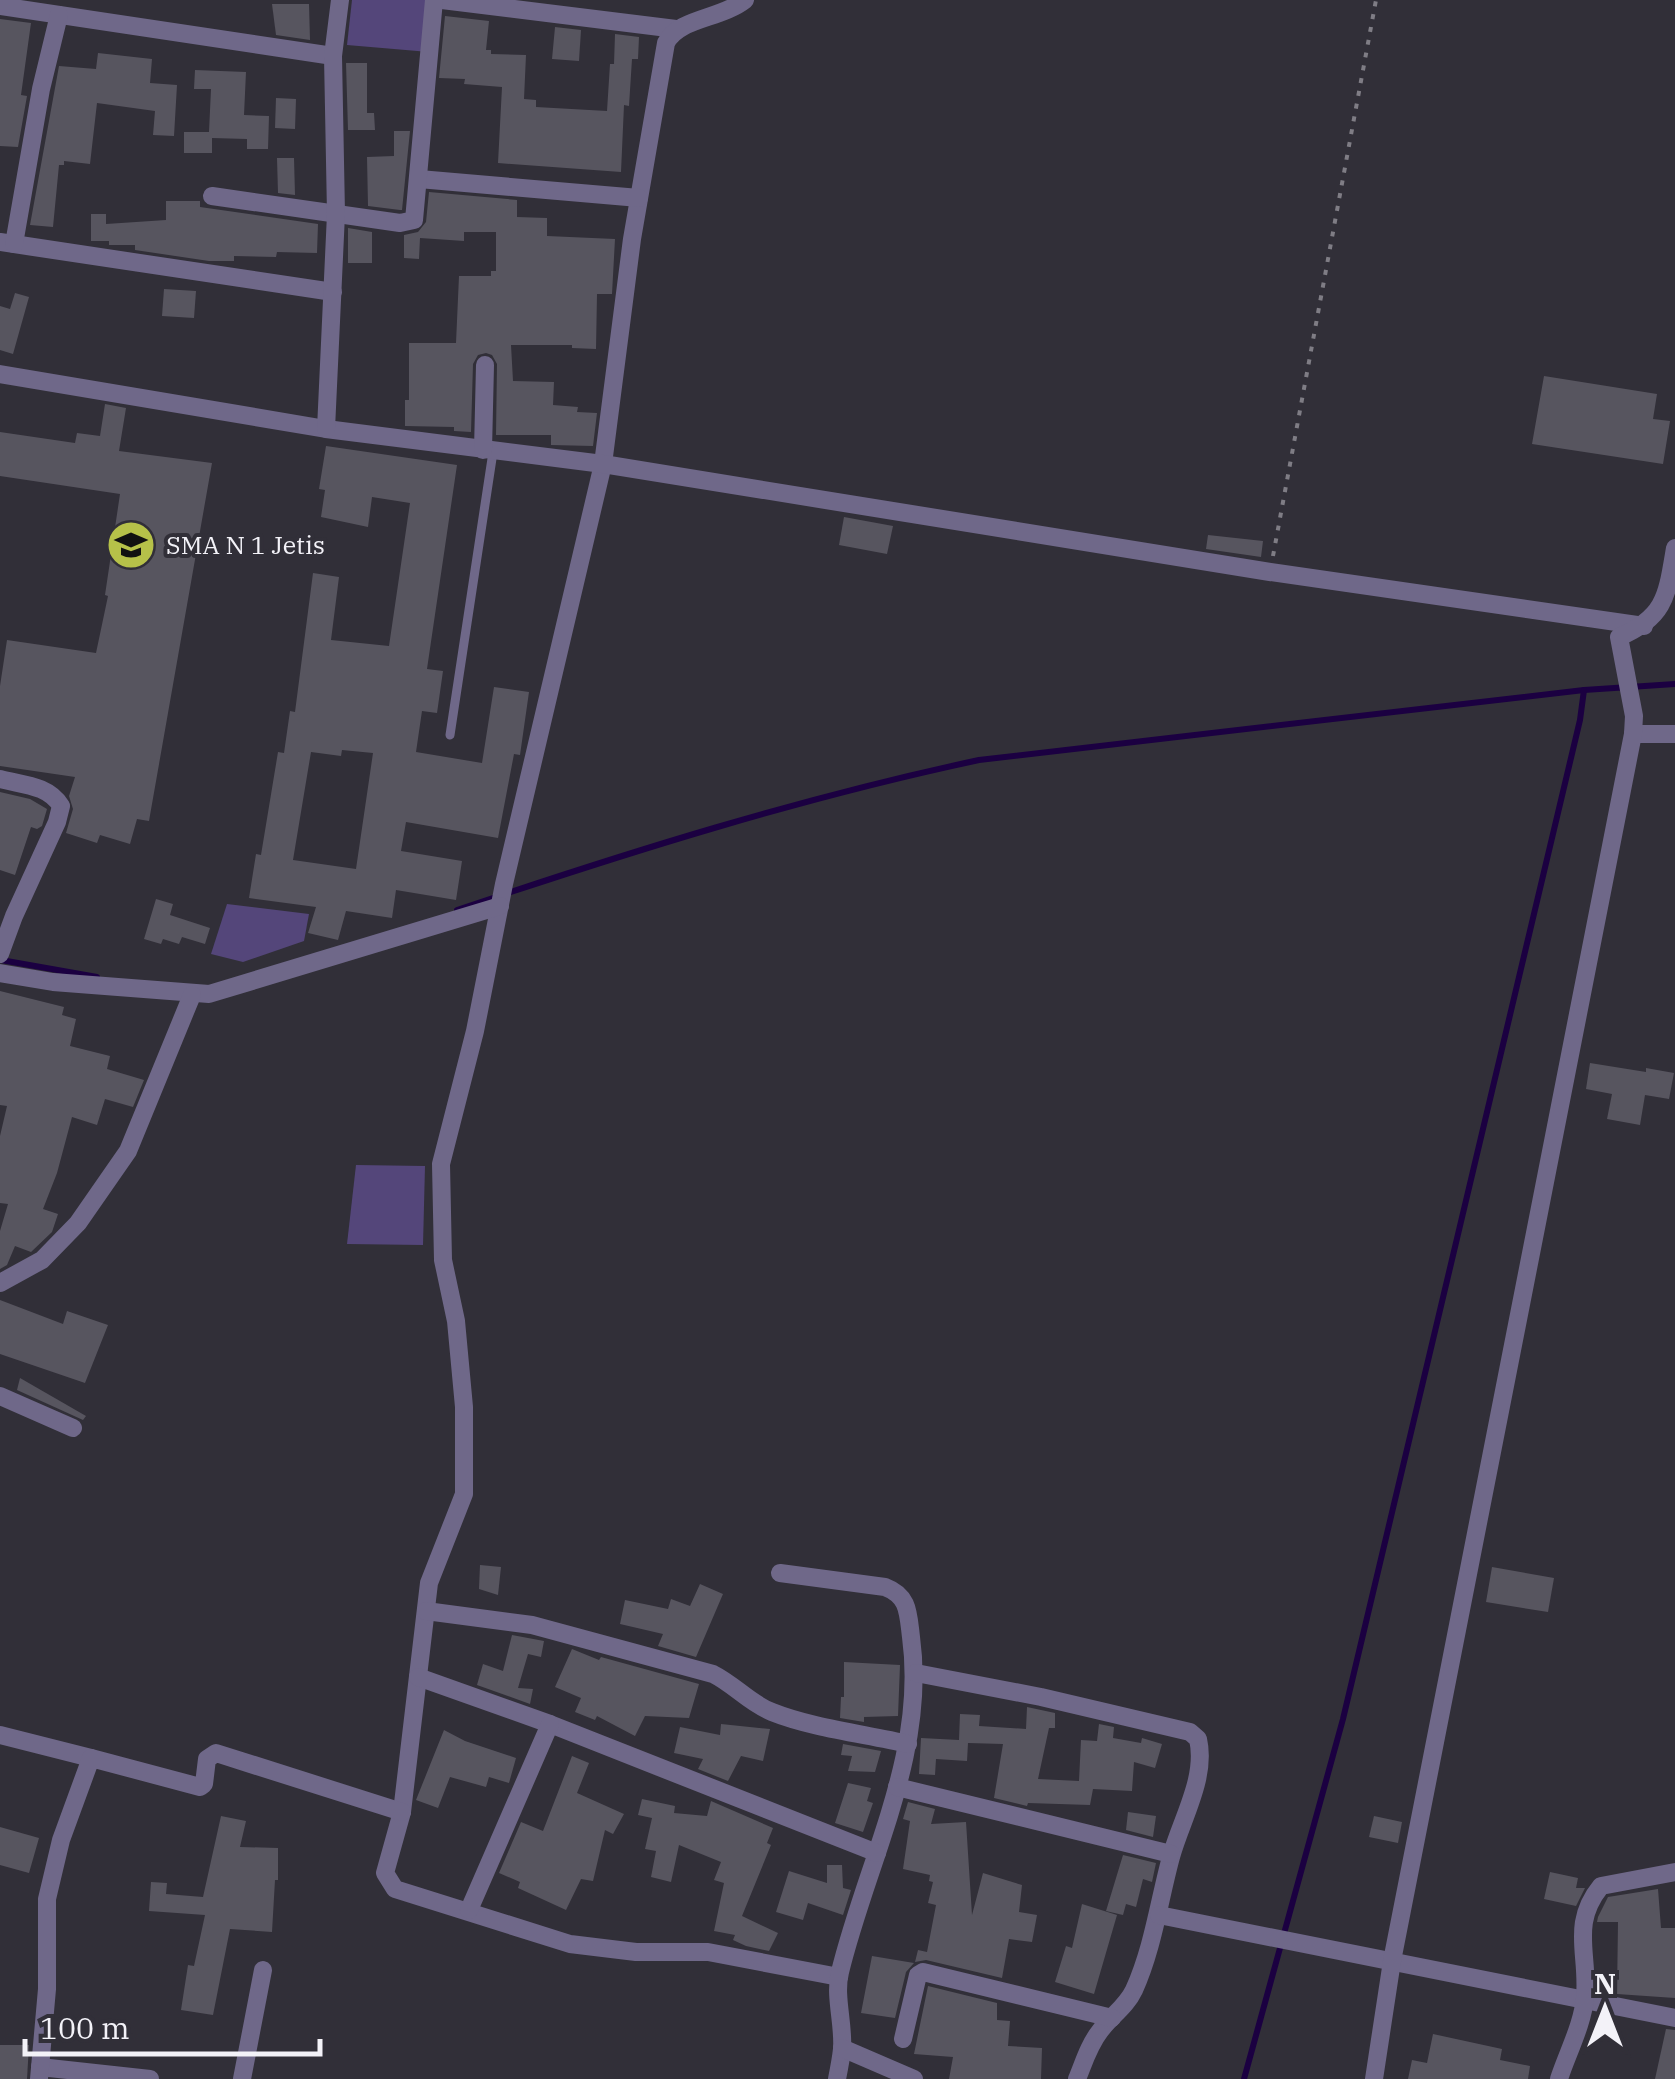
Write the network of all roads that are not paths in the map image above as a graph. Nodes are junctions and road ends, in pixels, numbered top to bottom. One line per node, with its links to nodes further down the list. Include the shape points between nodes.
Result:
1 (340, 0): 8 (street)
2 (434, 0): 9 (street)
3 (442, 0): 7 (street)
4 (745, 0): 7 (street)
5 (0, 6): 6 (street)
6 (59, 15): 8 (street); 13 (street)
7 (676, 29): 11 (street, via 666,44)
8 (333, 56): 12 (street)
9 (418, 179): 11 (street); 12 (street, via 410,222)
10 (212, 196): 12 (street)
11 (639, 198): 19 (street)
12 (336, 214): 14 (street)
13 (7, 243): 14 (street)
14 (334, 292): 17 (street)
15 (485, 365): 18 (street)
16 (0, 374): 17 (street)
17 (326, 429): 18 (street)
18 (488, 451): 19 (street); 24 (lane)
19 (603, 464): 21 (street); 26 (street)
20 (1675, 548): 21 (street, via 1662,609)
21 (1644, 626): 22 (street, via 1619,637)
22 (1634, 725): 23 (street); 48 (street)
23 (1675, 734)
24 (450, 735)
25 (0, 779): 27 (street, via 54,794 61,806)
26 (502, 896): 29 (street, via 249,983); 34 (street, via 441,1164 443,1260 456,1322 466,1442 464,1494 433,1571)
27 (2, 948)
28 (0, 972): 29 (street)
29 (192, 995): 30 (street, via 128,1151 78,1223 42,1260)
30 (0, 1283)
31 (0, 1396): 32 (street)
32 (72, 1428)
33 (780, 1573): 35 (street, via 898,1592 906,1603)
34 (426, 1610): 36 (street); 39 (street, via 532,1625 714,1674 774,1713)
35 (916, 1673): 39 (street); 44 (street, via 1190,1732 1200,1747 1197,1774)
36 (418, 1676): 37 (street); 42 (street)
37 (550, 1724): 43 (street); 46 (street)
38 (0, 1735): 40 (street)
39 (908, 1744): 41 (street)
40 (91, 1758): 42 (street, via 200,1787 207,1758 216,1753); 56 (street, via 47,1900)
41 (897, 1787): 43 (street); 44 (street)
42 (402, 1812): 46 (street, via 385,1873 389,1883)
43 (877, 1853): 50 (street)
44 (1172, 1854): 47 (street)
45 (1675, 1872): 51 (street, via 1601,1886 1587,1903)
46 (469, 1910): 50 (street, via 570,1944 708,1952)
47 (1159, 1915): 48 (street); 52 (street, via 1136,1985)
48 (1392, 1960): 51 (street); 62 (street)
49 (263, 1970): 58 (street)
50 (839, 1977): 55 (street)
51 (1585, 1999): 53 (street); 63 (street)
52 (1112, 2018): 54 (street, via 923,1972); 61 (street)
53 (1675, 2018)
54 (903, 2039)
55 (842, 2048): 59 (street); 60 (street)
56 (40, 2073): 57 (street)
57 (150, 2079)
58 (242, 2079)
59 (837, 2079)
60 (914, 2079)
61 (1077, 2079)
62 (1374, 2079)
63 (1559, 2079)

